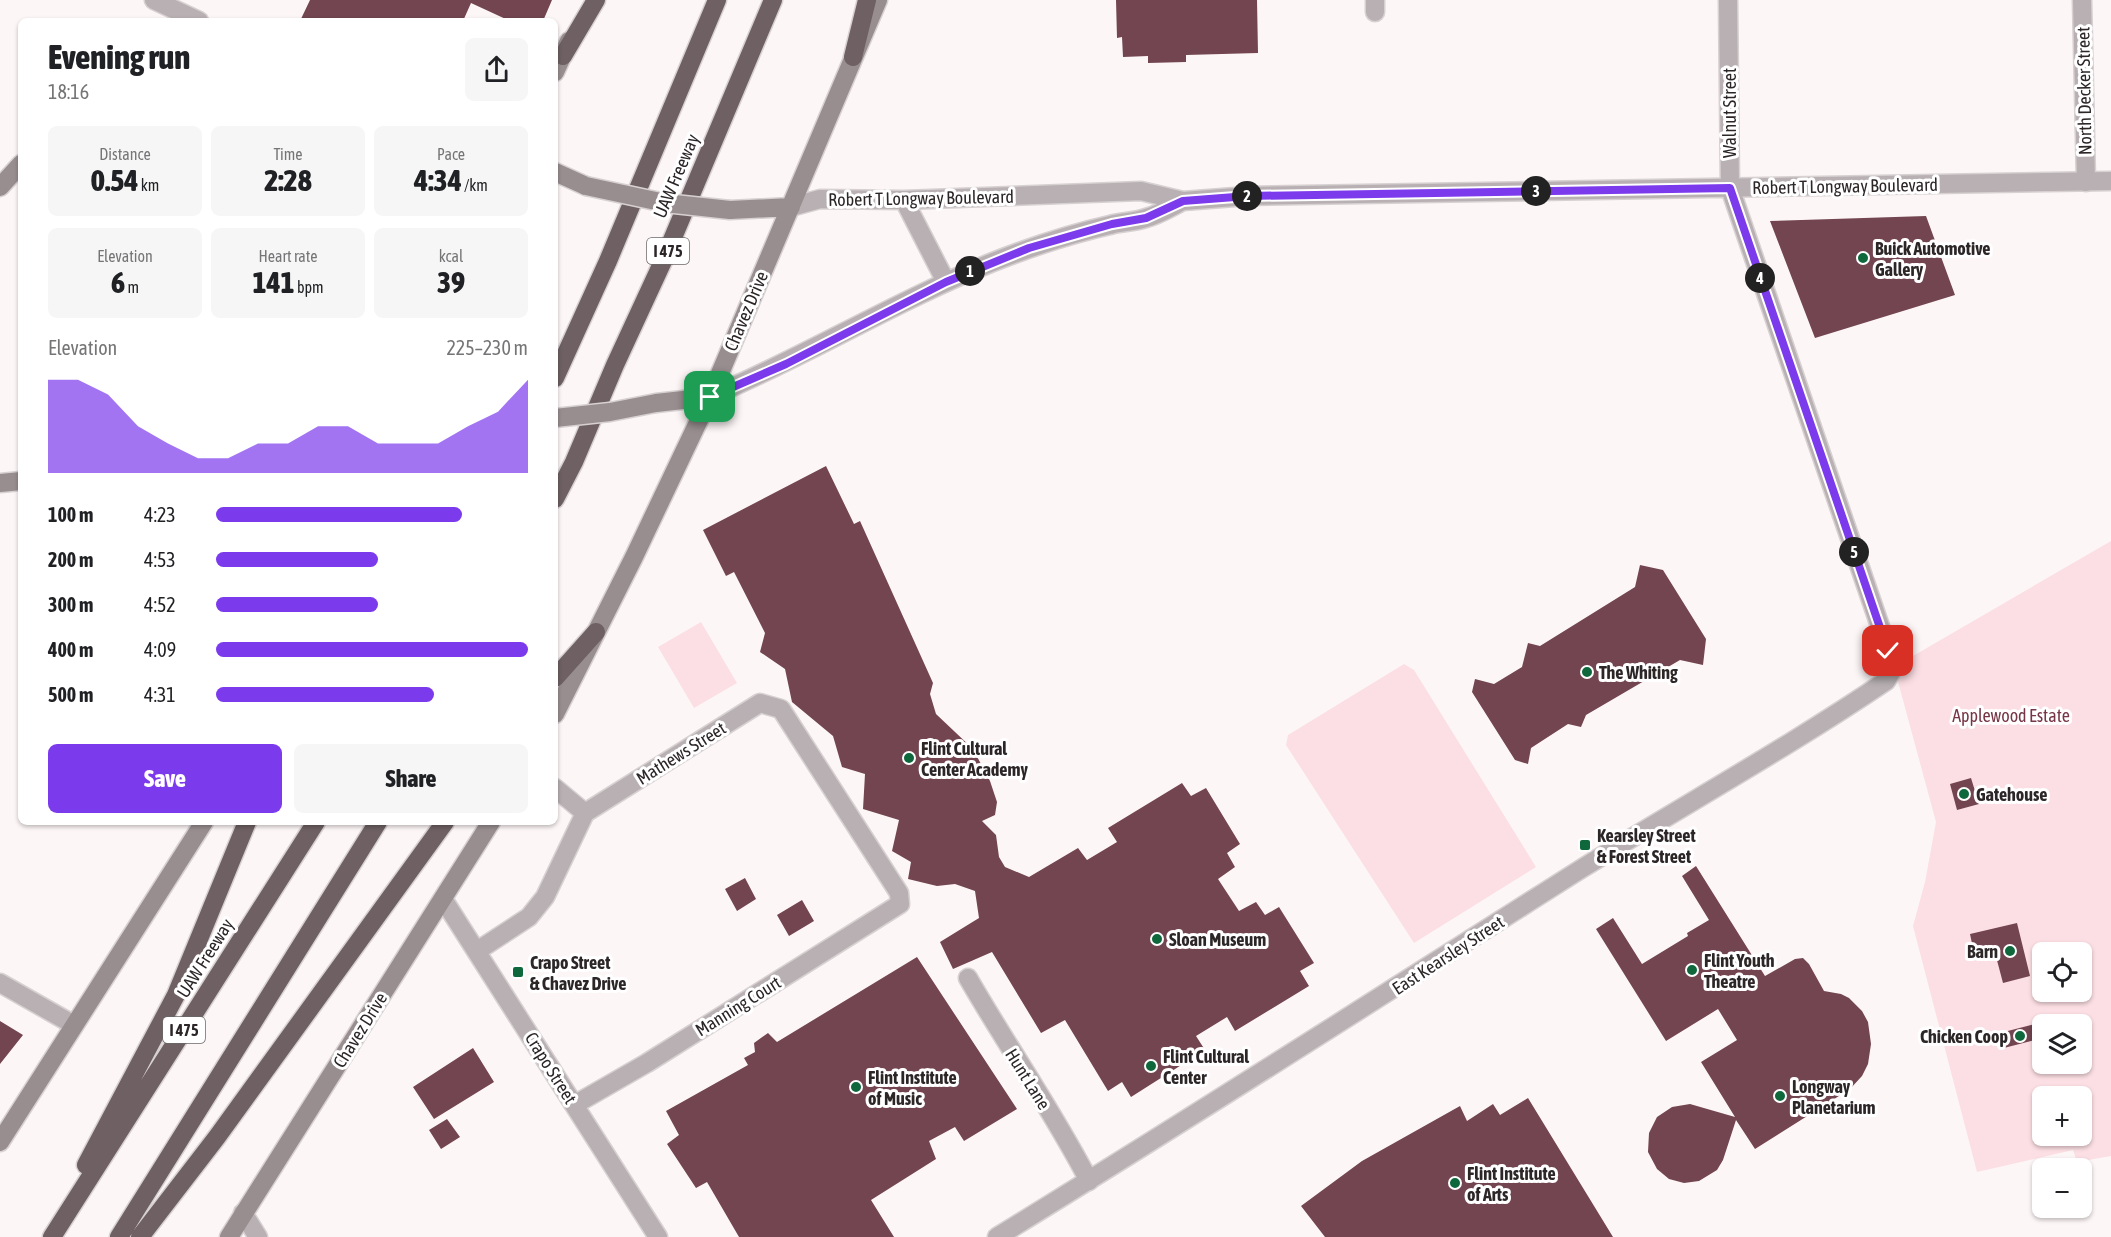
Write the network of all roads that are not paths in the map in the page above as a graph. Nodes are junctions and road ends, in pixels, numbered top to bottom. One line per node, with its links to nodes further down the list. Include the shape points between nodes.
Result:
1 (154, 0): 10 (street)
2 (586, 0): 12 (main road)
3 (596, 0): 12 (highway)
4 (717, 0): 23 (highway, UAW Freeway / I 475)
5 (773, 0): 28 (highway, UAW Freeway / I 475, via 664,259)
6 (867, 0): 11 (highway)
7 (878, 0): 11 (main road, Chavez Drive)
8 (1728, 0): 18 (street, Walnut Street)
9 (2082, 0): 16 (street, North Decker Street)
10 (192, 17)
11 (853, 57): 21 (main road, Chavez Drive)
12 (559, 64)
13 (18, 167): 17 (main road)
14 (558, 173): 21 (main road, Robert T Longway Boulevard, bridge, via 586,186 665,203 730,210)
15 (2111, 181): 16 (street, Robert T Longway Boulevard)
16 (2086, 182): 18 (street, Robert T Longway Boulevard)
17 (0, 187)
18 (1730, 188): 20 (street, Robert T Longway Boulevard, via 1248,196); 30 (street, Walnut Street)
19 (904, 200): 20 (street, Robert T Longway Boulevard, via 1141,191); 21 (street, Robert T Longway Boulevard, via 820,199); 22 (street)
20 (1183, 201): 22 (street, Robert T Longway Boulevard, via 1146,218 1029,248)
21 (791, 207): 24 (main road, Chavez Drive)
22 (946, 282): 24 (street, Robert T Longway Boulevard, via 786,364)
23 (558, 371)
24 (710, 397): 25 (main road, Robert T Longway Boulevard, bridge); 29 (main road, Chavez Drive)
25 (558, 418)
26 (18, 481): 27 (main road)
27 (0, 483)
28 (558, 492)
29 (596, 632): 31 (highway); 32 (main road, Chavez Drive)
30 (1894, 667): 49 (street, East Kearsley Street, via 1886,681 1864,696)
31 (558, 675)
32 (558, 708)
33 (558, 790): 34 (street)
34 (585, 813): 42 (street, Mathews Street, via 760,704 781,709 899,893); 43 (street, via 545,897 529,917)
35 (202, 825): 46 (main road)
36 (246, 825): 51 (highway, via 176,995)
37 (314, 825): 52 (highway, UAW Freeway / I 475)
38 (376, 825): 53 (highway)
39 (443, 825): 54 (highway)
40 (489, 825): 41 (main road, Chavez Drive)
41 (443, 899): 43 (street, Crapo Street); 50 (main road, Chavez Drive)
42 (900, 904): 47 (street, Manning Court)
43 (477, 951): 47 (street, Crapo Street)
44 (968, 978): 49 (street, Hunt Lane)
45 (0, 983): 46 (street)
46 (74, 1025): 48 (main road)
47 (574, 1105): 57 (street, Crapo Street)
48 (0, 1142)
49 (1089, 1180): 58 (street, East Kearsley Street)
50 (243, 1213): 55 (main road, Chavez Drive); 56 (street)
51 (48, 1237)
52 (52, 1237)
53 (119, 1237)
54 (140, 1237)
55 (229, 1237)
56 (258, 1237)
57 (658, 1237)
58 (997, 1237)

